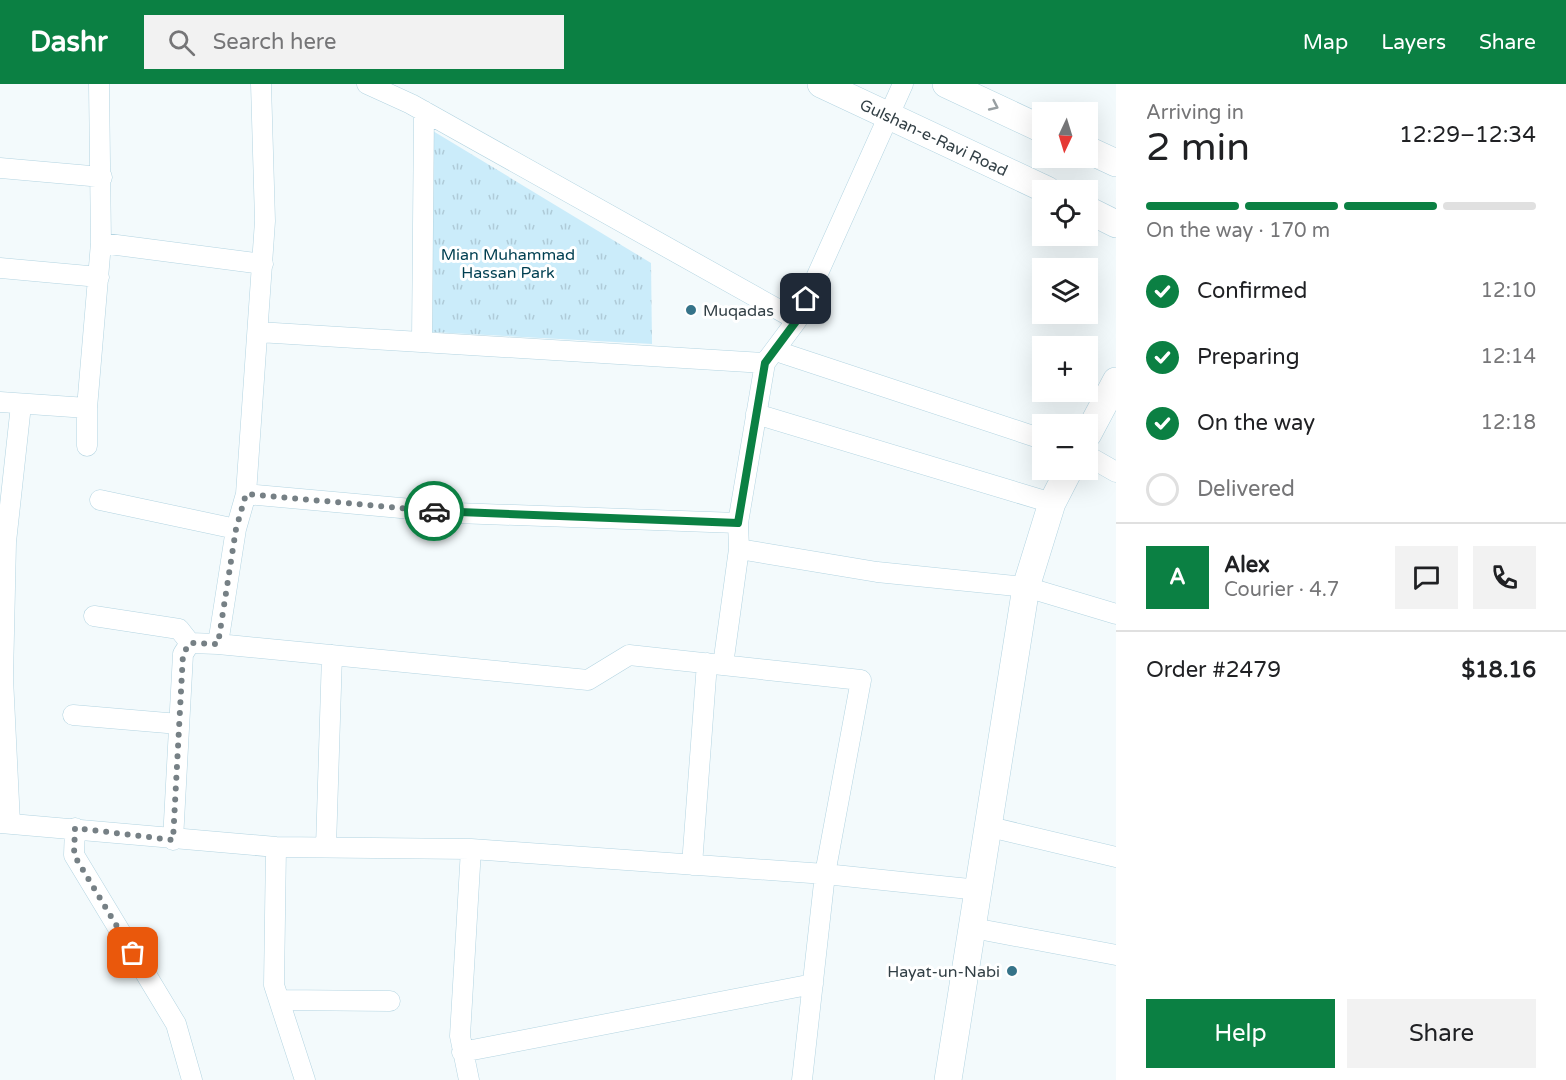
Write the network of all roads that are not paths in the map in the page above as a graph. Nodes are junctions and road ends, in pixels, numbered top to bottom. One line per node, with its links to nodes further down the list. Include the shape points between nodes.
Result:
1 (99, 84): 13 (street)
2 (261, 84): 18 (street)
3 (368, 84): 7 (street)
4 (821, 84): 8 (street, Gulshan-e-Ravi Road)
5 (903, 84): 8 (street)
6 (946, 84): 9 (street, one-way to 9)
7 (424, 111): 21 (street); 23 (street)
8 (889, 115): 14 (street, Gulshan-e-Ravi Road); 21 (street)
9 (1032, 124)
10 (1098, 155): 11 (street)
11 (1116, 163)
12 (0, 168): 13 (street)
13 (102, 177): 17 (street)
14 (1032, 183)
15 (1098, 215): 16 (street)
16 (1116, 224)
17 (101, 243): 18 (street); 20 (street)
18 (263, 264): 22 (street)
19 (0, 268): 20 (street)
20 (99, 278): 28 (street)
21 (797, 320): 24 (street)
22 (258, 332): 23 (street); 36 (street)
23 (422, 341): 24 (street)
24 (770, 357): 29 (street); 31 (street)
25 (1116, 381): 30 (street)
26 (0, 402): 27 (street)
27 (21, 405): 28 (street); 41 (street)
28 (87, 408): 32 (street)
29 (756, 414): 38 (street); 39 (street)
30 (1098, 415)
31 (1032, 436)
32 (87, 446)
33 (1098, 462): 34 (street)
34 (1116, 472)
35 (1064, 480): 38 (street)
36 (246, 494): 39 (street, via 456,513); 40 (street)
37 (100, 500): 40 (street)
38 (1052, 503): 43 (street)
39 (738, 523): 42 (street)
40 (236, 529): 47 (street)
41 (3, 542): 50 (street)
42 (739, 549): 43 (street, via 877,572); 49 (street)
43 (1026, 587): 44 (street); 54 (street)
44 (1116, 614)
45 (94, 616): 46 (street, via 179,629)
46 (190, 643): 47 (street); 52 (street, via 183,654)
47 (218, 644): 48 (street)
48 (332, 655): 49 (street, via 588,680 629,655); 58 (street)
49 (715, 664): 61 (street); 62 (street, via 861,680)
50 (1, 678): 53 (street)
51 (73, 714): 52 (street)
52 (179, 724): 56 (street)
53 (5, 824): 55 (street)
54 (990, 827): 60 (street); 63 (street)
55 (75, 828): 56 (street); 70 (street, via 74,855 176,1024)
56 (173, 840): 57 (street)
57 (276, 847): 58 (street); 67 (street, via 274,985)
58 (326, 847): 59 (street)
59 (471, 849): 61 (street); 69 (street)
60 (1116, 857)
61 (692, 866): 62 (street)
62 (825, 874): 63 (street); 66 (street)
63 (979, 890): 64 (street)
64 (973, 928): 65 (street); 74 (street)
65 (1116, 955)
66 (813, 984): 69 (street); 73 (street)
67 (279, 1000): 68 (street); 71 (street)
68 (390, 1001)
69 (462, 1052): 72 (street)
70 (192, 1080)
71 (305, 1080)
72 (469, 1080)
73 (802, 1080)
74 (948, 1080)

